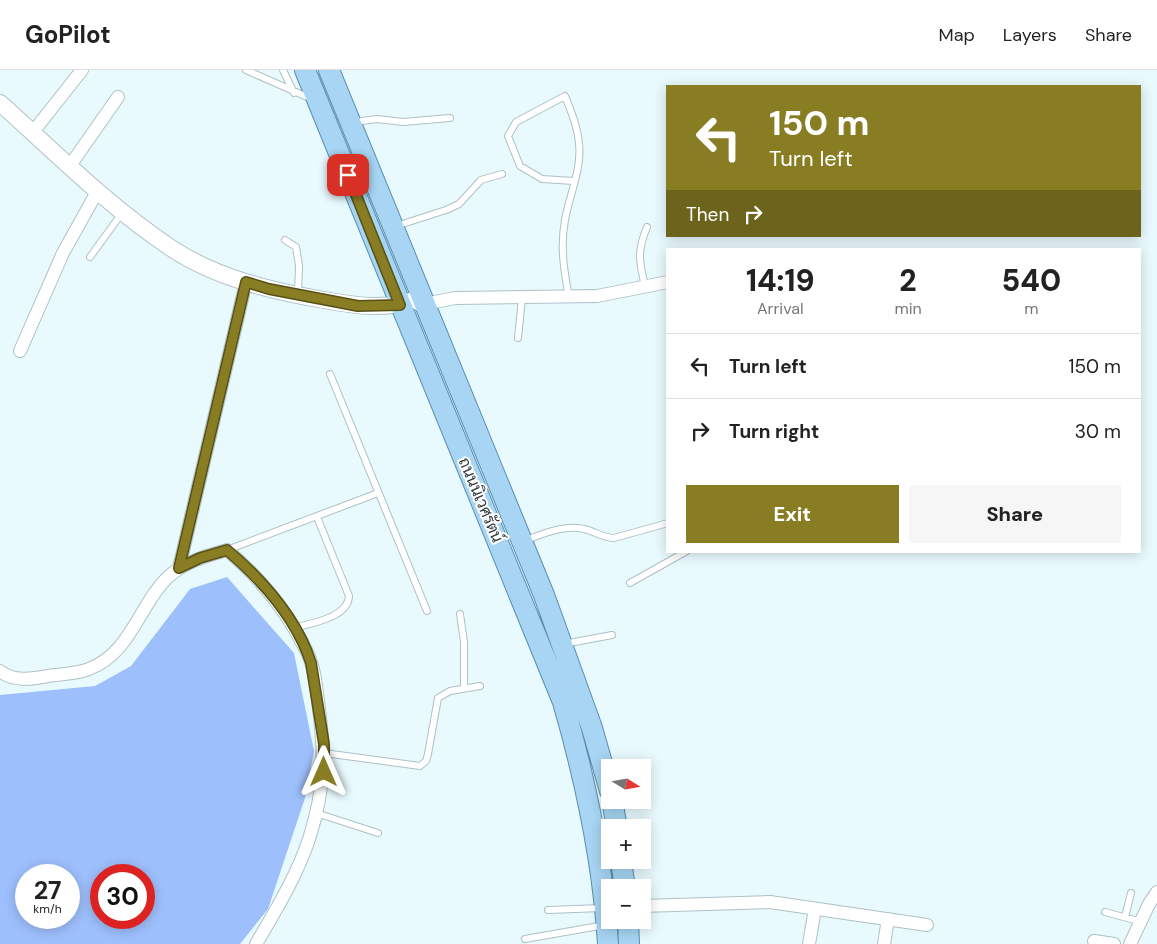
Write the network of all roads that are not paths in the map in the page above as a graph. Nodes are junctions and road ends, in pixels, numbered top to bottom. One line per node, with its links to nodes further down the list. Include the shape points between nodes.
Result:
1 (82, 70): 12 (street)
2 (246, 70): 6 (lane)
3 (283, 70): 6 (lane)
4 (305, 70): 8 (main road, ถนนนิเวศรัตน์)
5 (329, 70): 11 (main road, ถนนนิเวศรัตน์)
6 (294, 93): 8 (lane)
7 (118, 97): 13 (street)
8 (318, 101): 29 (main road, ถนนนิเวศรัตน์)
9 (0, 104): 12 (street)
10 (450, 118): 11 (lane)
11 (350, 122): 18 (main road, ถนนนิเวศรัตน์)
12 (33, 132): 13 (street)
13 (69, 167): 16 (street)
14 (502, 174): 18 (lane, via 481,180 459,204)
15 (574, 181): 15 (lane, via 580,145 565,96 516,122 508,136 520,166 542,179); 26 (lane, via 564,221 561,260)
16 (97, 192): 17 (street); 31 (street, via 63,253)
17 (123, 212): 21 (lane); 22 (street, via 172,249)
18 (392, 227): 28 (main road, ถนนนิเวศรัตน์)
19 (647, 228): 24 (lane, via 638,258)
20 (285, 240): 25 (lane, via 296,247)
21 (90, 257)
22 (246, 282): 25 (street); 39 (street)
23 (666, 282): 24 (street)
24 (645, 286): 26 (street, via 597,296)
25 (298, 296): 29 (street, via 358,306)
26 (569, 297): 27 (street)
27 (522, 298): 28 (street); 30 (lane)
28 (423, 300): 29 (street); 36 (main road, ถนนนิเวศรัตน์)
29 (402, 308): 53 (main road, ถนนนิเวศรัตน์, via 563,702 586,786)
30 (518, 338)
31 (20, 351)
32 (330, 374): 33 (lane)
33 (378, 493): 34 (lane); 41 (lane)
34 (317, 517): 37 (lane); 43 (lane, via 349,601 338,612)
35 (666, 524): 36 (lane, via 614,538 576,527)
36 (522, 541): 45 (main road, ถนนนิเวศรัตน์)
37 (227, 550): 39 (street); 43 (street, via 265,587)
38 (683, 553): 40 (lane)
39 (179, 568): 46 (street, via 153,595 123,644 97,665 79,672 14,679)
40 (630, 583)
41 (427, 611)
42 (460, 614): 48 (lane)
43 (294, 628): 49 (street, via 311,663)
44 (612, 634): 45 (lane)
45 (562, 644): 50 (main road, ถนนนิเวศรัตน์)
46 (0, 671)
47 (480, 686): 48 (lane)
48 (464, 687): 49 (lane, via 441,694 438,698 428,754 420,766)
49 (324, 753): 51 (street, via 324,772)
50 (601, 760)
51 (316, 813): 52 (lane); 69 (street, via 310,837 291,882)
52 (378, 833)
53 (602, 879)
54 (1157, 892): 62 (street)
55 (1131, 893): 60 (lane)
56 (651, 906): 57 (street, via 770,902)
57 (815, 909): 61 (street); 71 (street)
58 (548, 910): 63 (lane)
59 (1105, 912): 60 (lane)
60 (1125, 917): 62 (lane)
61 (888, 918): 64 (street); 72 (street)
62 (1142, 922): 74 (street)
63 (601, 923)
64 (928, 925)
65 (601, 926): 67 (lane)
66 (628, 929): 70 (main road)
67 (525, 939)
68 (1094, 941): 73 (street)
69 (259, 943)
70 (629, 944)
71 (810, 944)
72 (884, 944)
73 (1114, 944)
74 (1130, 944)

